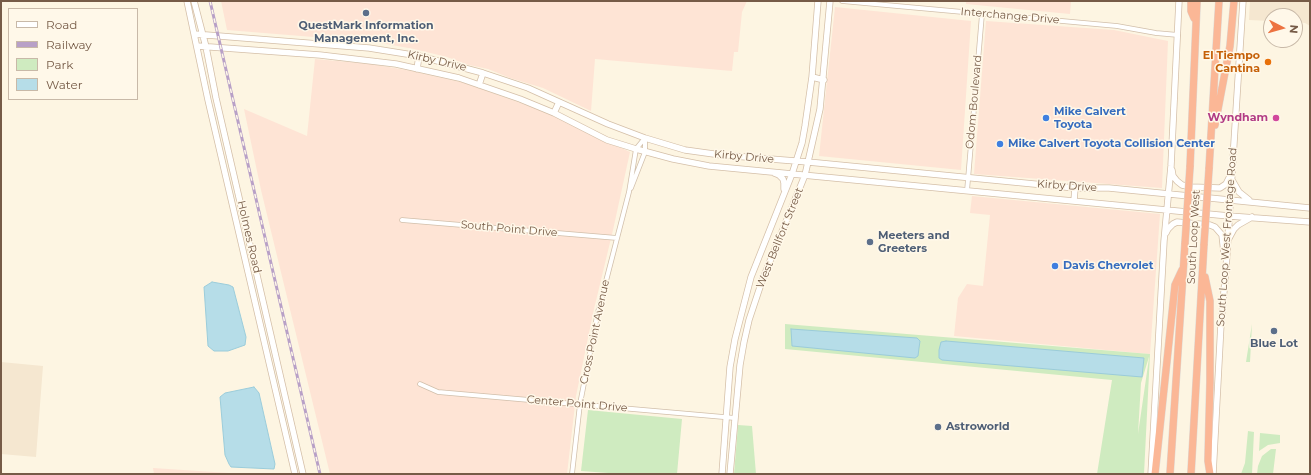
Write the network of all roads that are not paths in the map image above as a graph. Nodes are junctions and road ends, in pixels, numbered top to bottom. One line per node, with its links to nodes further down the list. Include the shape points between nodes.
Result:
1 (187, 1): 14 (main road, Holmes Road)
2 (194, 1): 15 (main road, Holmes Road)
3 (818, 1): 24 (main road, West Bellfort Street)
4 (830, 1): 25 (main road, West Bellfort Street)
5 (842, 1): 12 (street, Interchange Drive)
6 (1180, 1): 16 (main road)
7 (1191, 1): 13 (highway)
8 (1197, 1): 13 (highway, South Loop West)
9 (1219, 1): 32 (highway, South Loop West)
10 (1234, 1): 32 (highway, via 1230,46)
11 (1243, 1): 41 (main road, South Loop West Frontage Road)
12 (982, 14): 16 (street, Interchange Drive, via 1129,27); 42 (street, Odom Boulevard)
13 (1195, 23): 60 (highway, South Loop West, bridge)
14 (194, 34): 15 (main road, Kirby Drive); 18 (main road, Holmes Road)
15 (203, 34): 17 (main road, Kirby Drive); 19 (main road, Holmes Road)
16 (1178, 35): 37 (main road)
17 (321, 44): 20 (main road); 21 (main road, Kirby Drive)
18 (197, 46): 19 (main road, Kirby Drive); 36 (main road, Holmes Road)
19 (206, 46): 20 (main road, Kirby Drive); 33 (main road, Holmes Road)
20 (320, 55): 22 (main road, Kirby Drive)
21 (420, 56): 22 (main road); 23 (main road, Kirby Drive)
22 (417, 69): 26 (main road, Kirby Drive)
23 (483, 73): 26 (main road); 27 (main road, Kirby Drive, via 528,88)
24 (812, 77): 25 (main road); 34 (main road, West Bellfort Street, via 805,126)
25 (824, 80): 35 (main road, West Bellfort Street)
26 (479, 85): 28 (main road, Kirby Drive)
27 (559, 102): 28 (main road); 29 (main road, Kirby Drive)
28 (554, 113): 30 (main road, Kirby Drive, via 607,140)
29 (645, 138): 30 (street); 31 (street, Cross Point Avenue); 34 (main road, Kirby Drive, via 684,150 721,156)
30 (636, 149): 31 (main road, Kirby Drive); 45 (street, Cross Point Avenue)
31 (645, 152): 38 (main road, Kirby Drive, via 709,166); 45 (street, Cross Point Avenue)
32 (1209, 159): 61 (highway, South Loop West, bridge)
33 (231, 160): 36 (main road); 65 (main road, Holmes Road)
34 (796, 162): 35 (main road, Kirby Drive); 39 (main road, West Bellfort Street)
35 (808, 162): 40 (main road, West Bellfort Street); 42 (main road, Kirby Drive)
36 (222, 163): 66 (main road, Holmes Road)
37 (1170, 166): 41 (main road, via 1173,176 1182,185 1220,188); 47 (main road)
38 (772, 172): 39 (main road, Kirby Drive); 46 (main road, via 783,179)
39 (792, 174): 40 (main road, Kirby Drive); 46 (main road, West Bellfort Street)
40 (805, 175): 44 (main road, Kirby Drive); 64 (main road, West Bellfort Street)
41 (1232, 176): 48 (main road, South Loop West Frontage Road); 50 (main road, via 1239,192)
42 (968, 178): 43 (main road, Kirby Drive); 44 (street, Odom Boulevard)
43 (1075, 188): 47 (main road, Kirby Drive, via 1109,188); 49 (main road)
44 (967, 191): 49 (main road, Kirby Drive)
45 (629, 192): 57 (street, Cross Point Avenue)
46 (784, 193): 63 (main road, West Bellfort Street)
47 (1168, 194): 48 (main road, Kirby Drive); 52 (main road)
48 (1230, 200): 50 (main road, Kirby Drive); 53 (main road, South Loop West Frontage Road)
49 (1074, 201): 52 (main road, Kirby Drive)
50 (1251, 202): 51 (main road, Kirby Drive)
51 (1310, 208)
52 (1167, 209): 53 (main road, Kirby Drive); 58 (main road)
53 (1229, 216): 54 (main road, Kirby Drive); 59 (main road, South Loop West Frontage Road)
54 (1252, 217): 56 (main road, Kirby Drive); 59 (main road, via 1234,229)
55 (402, 220): 57 (street, South Point Drive)
56 (1310, 222)
57 (617, 238): 68 (street, Cross Point Avenue, via 597,316)
58 (1164, 240): 62 (main road, via 1168,229 1177,222 1215,227 1222,235); 76 (main road)
59 (1227, 242): 62 (main road, South Loop West Frontage Road)
60 (1184, 266): 77 (highway, via 1175,285); 78 (highway, South Loop West)
61 (1203, 269): 79 (highway, South Loop West); 80 (highway, via 1210,301 1208,461)
62 (1226, 269): 80 (main road, South Loop West Frontage Road)
63 (751, 277): 64 (main road); 69 (main road, West Bellfort Street, via 735,339)
64 (762, 281): 70 (main road, West Bellfort Street, via 744,342)
65 (276, 359): 66 (main road); 72 (main road, Holmes Road)
66 (268, 361): 71 (main road, Holmes Road)
67 (420, 384): 68 (street, Center Point Drive, via 438,392)
68 (580, 404): 69 (street, Center Point Drive); 73 (street, Cross Point Avenue)
69 (726, 417): 70 (street, Center Point Drive); 74 (main road, West Bellfort Street)
70 (735, 418): 75 (main road, West Bellfort Street)
71 (295, 474)
72 (303, 474)
73 (572, 474)
74 (722, 474)
75 (730, 474)
76 (1151, 474)
77 (1155, 474)
78 (1170, 474)
79 (1190, 474)
80 (1211, 474)

